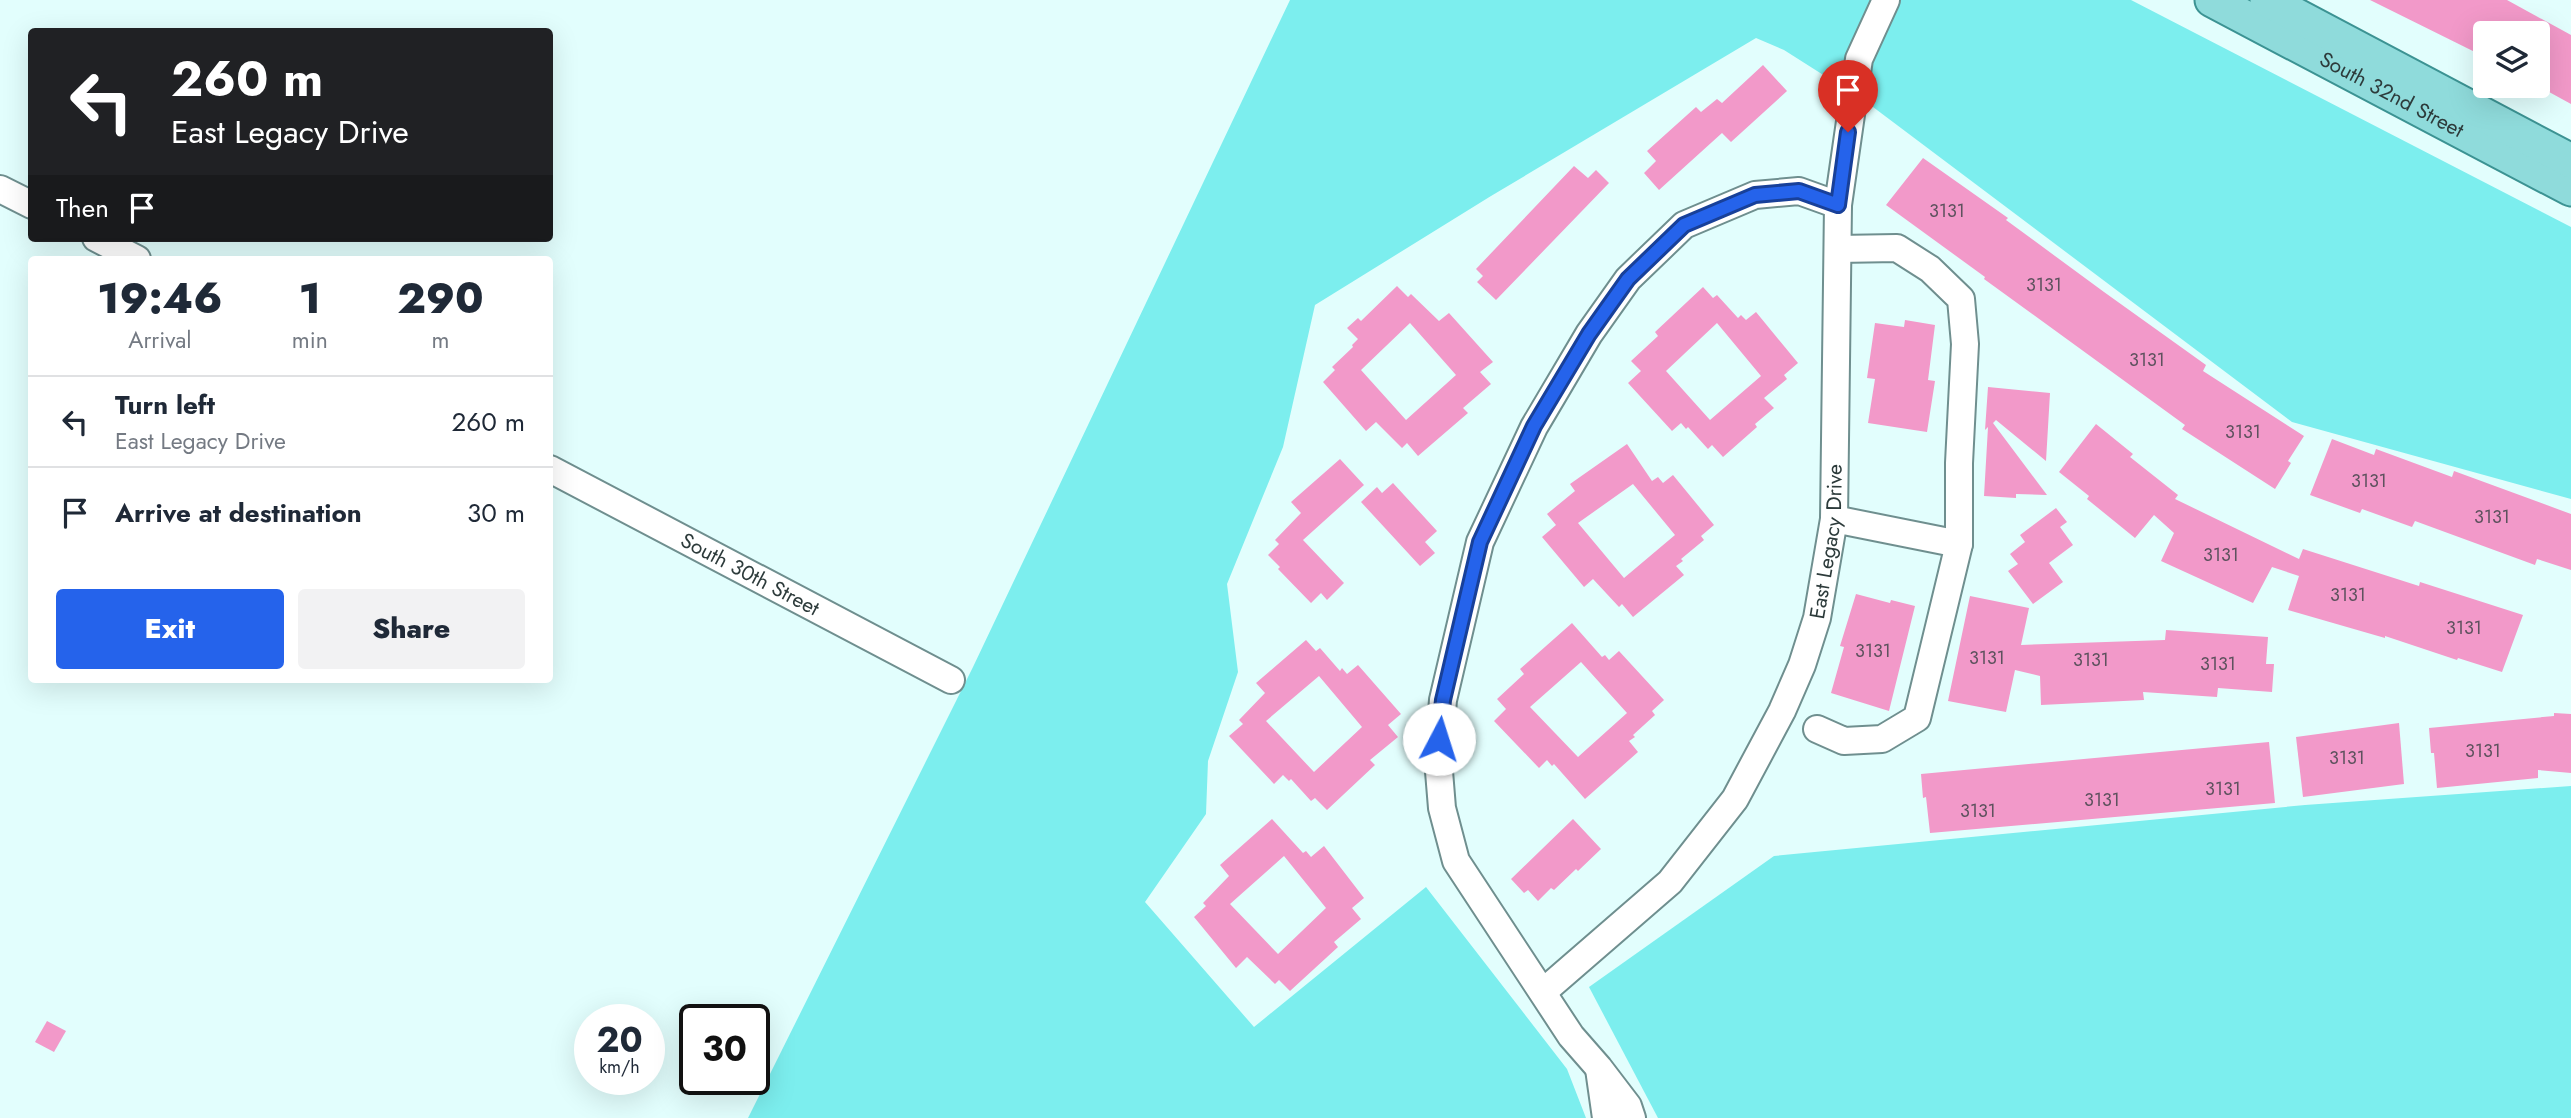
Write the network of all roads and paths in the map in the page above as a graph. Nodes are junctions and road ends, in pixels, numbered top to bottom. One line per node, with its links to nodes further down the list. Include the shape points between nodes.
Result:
1 (1886, 0): 8 (street, East Legacy Drive, via 1859,59)
2 (2212, 0): 6 (main road, South 32nd Street)
3 (2267, 0): 4 (main road, South 32nd Street)
4 (2571, 161)
5 (0, 189): 7 (street)
6 (2571, 189)
7 (28, 203)
8 (1838, 205): 10 (street, East Legacy Drive); 17 (street, via 1799,191 1755,195 1684,225 1628,279 1589,334 1534,426 1480,542 1443,700 1438,759 1442,808 1457,861)
9 (104, 242): 11 (street)
10 (1838, 249): 13 (street, East Legacy Drive); 14 (street, via 1897,248 1930,269 1961,299 1965,344)
11 (131, 256)
12 (553, 471): 15 (street, South 30th Street)
13 (1834, 519): 14 (street); 17 (street, East Legacy Drive, via 1817,618 1802,664 1735,799 1670,882)
14 (1959, 544): 16 (street, via 1917,718 1882,739 1844,741)
15 (951, 680)
16 (1817, 729)
17 (1543, 992): 18 (street, via 1571,1037)
18 (1599, 1068): 19 (street); 20 (street)
19 (1606, 1118)
20 (1632, 1118)

